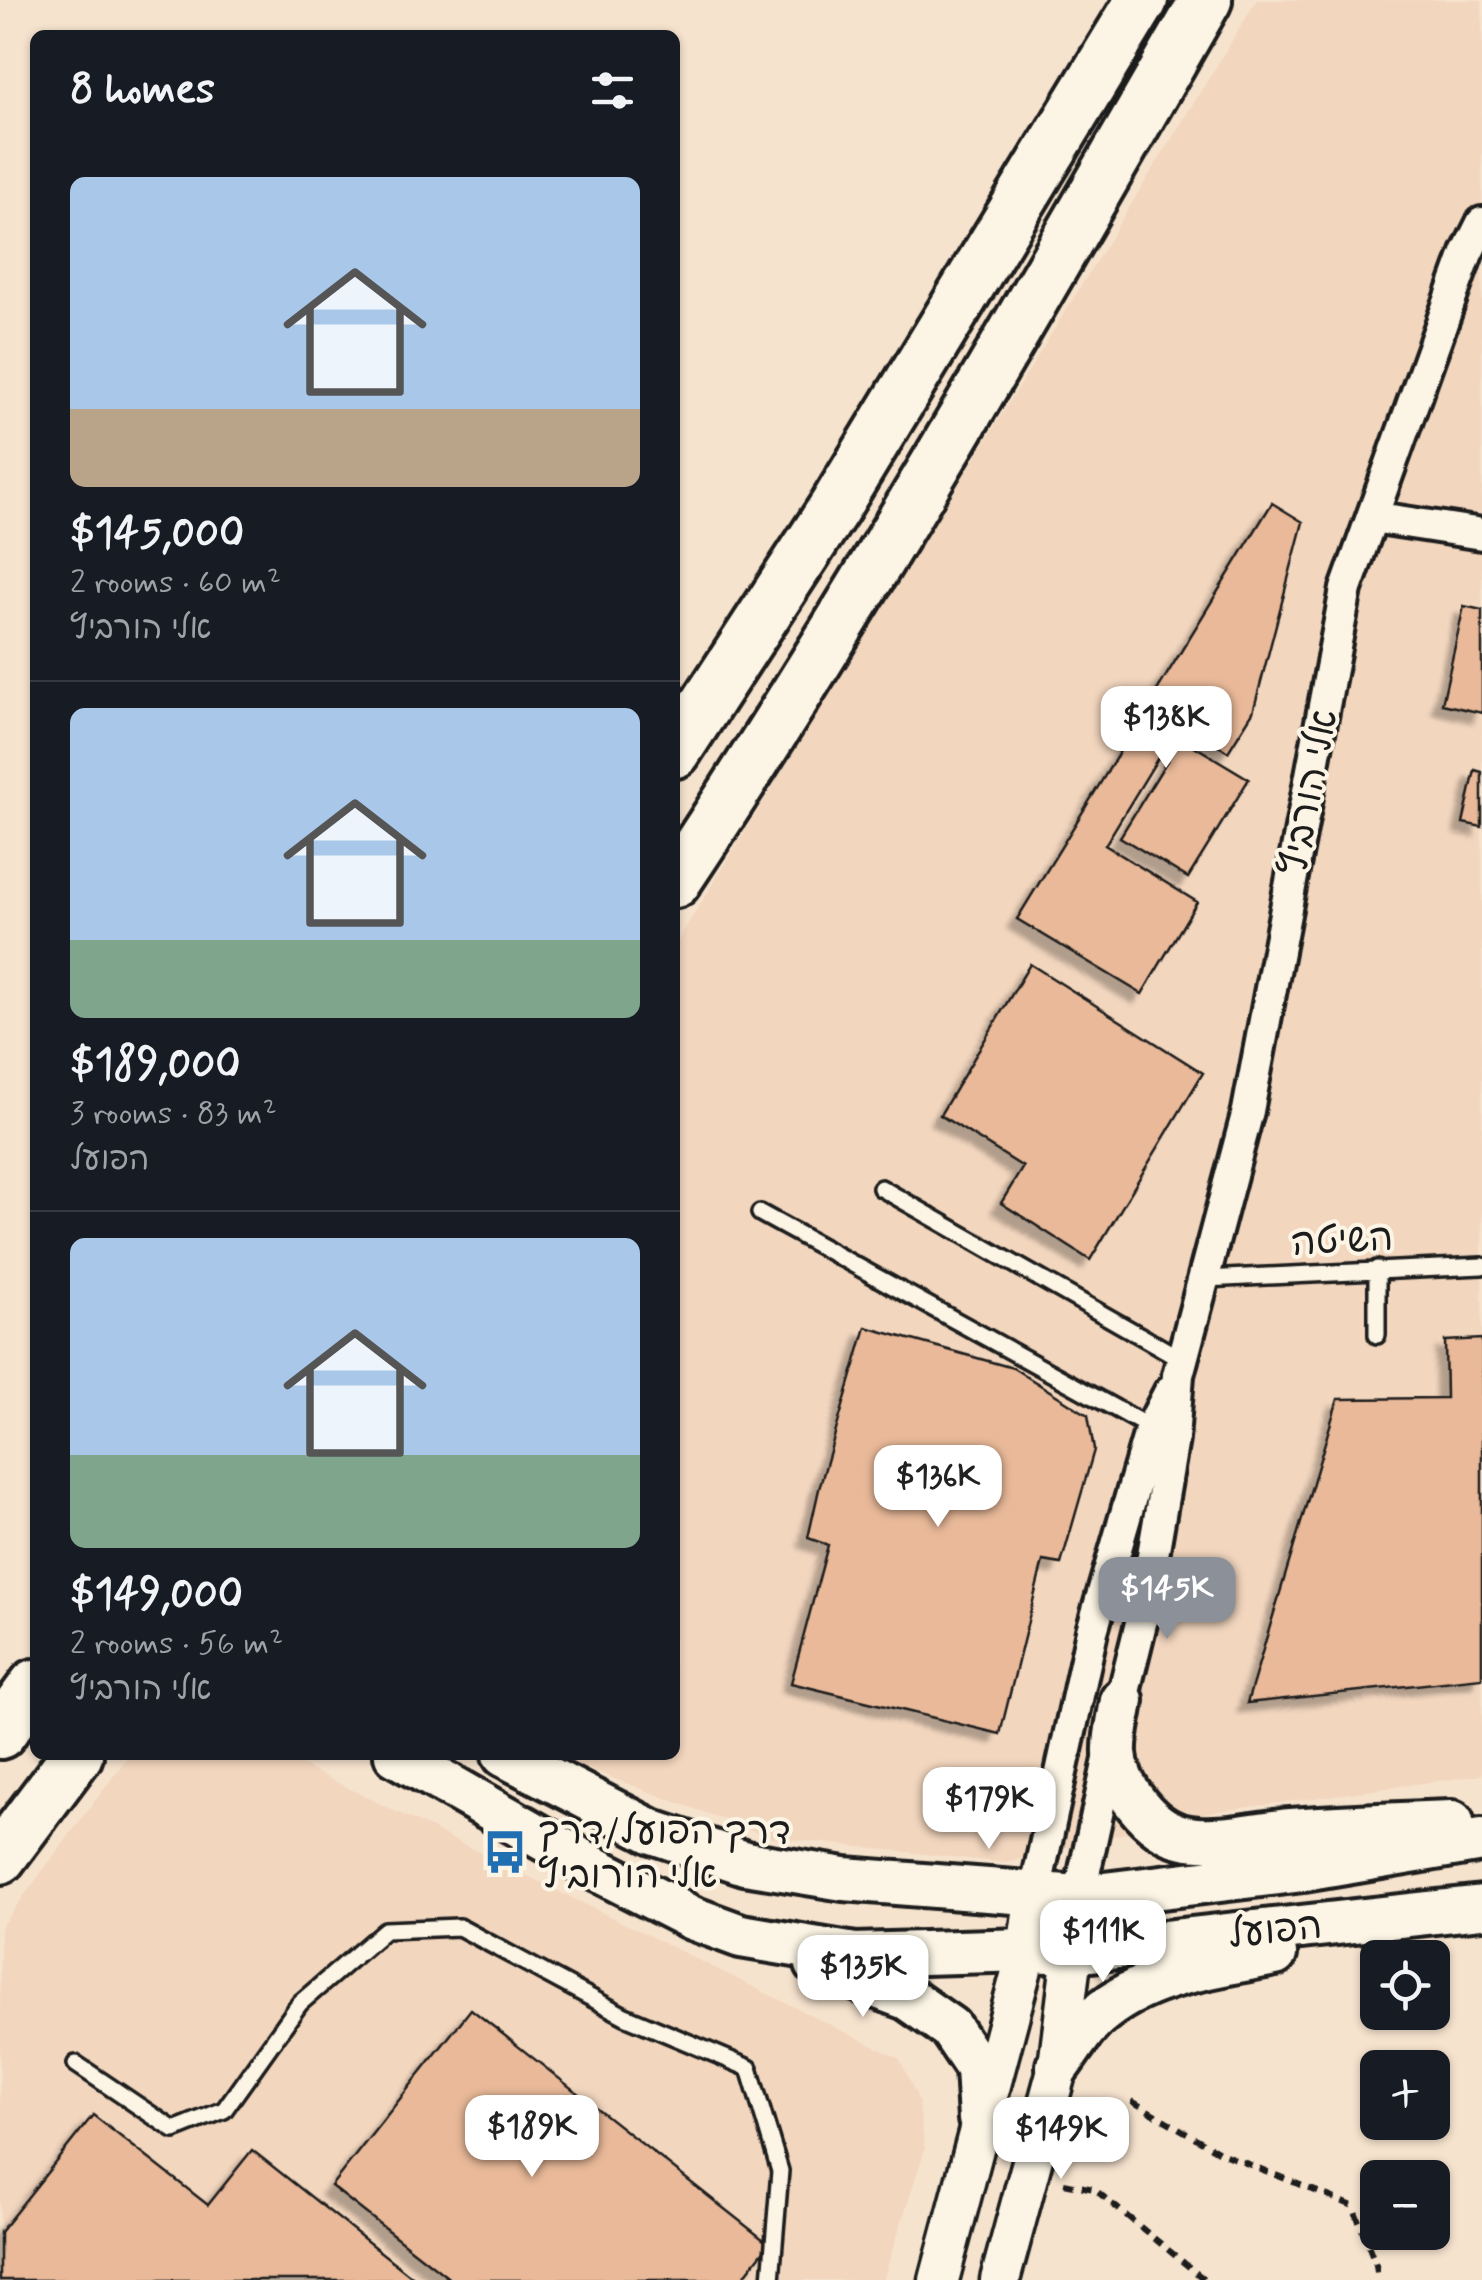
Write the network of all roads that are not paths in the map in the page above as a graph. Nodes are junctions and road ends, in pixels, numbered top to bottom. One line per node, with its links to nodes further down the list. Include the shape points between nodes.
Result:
1 (1142, 0): 6 (highway, via 834,508)
2 (1206, 0): 7 (highway, via 945,453)
3 (1482, 223): 4 (street, אלי הורביץ)
4 (1372, 518): 5 (street); 12 (street, אלי הורביץ, via 1346,589 1248,1110)
5 (1482, 534)
6 (680, 744)
7 (680, 874)
8 (881, 1188): 14 (lane)
9 (760, 1213): 15 (lane)
10 (1482, 1266): 11 (lane, השיטה)
11 (1377, 1270): 12 (lane, השיטה); 13 (lane)
12 (1205, 1279): 14 (street, אלי הורביץ)
13 (1377, 1335)
14 (1180, 1367): 15 (street, אלי הורביץ); 17 (street, אלי הורביץ, via 1146,1600)
15 (1151, 1428): 25 (street, אלי הורביץ, via 1092,1632)
16 (30, 1692): 18 (highway)
17 (1122, 1700): 22 (main road, via 1115,1754 1124,1784 1139,1808 1183,1838); 26 (street, אלי הורביץ)
18 (0, 1733)
19 (74, 1760): 24 (highway)
20 (405, 1760): 28 (main road, הפועל, via 598,1870)
21 (514, 1760): 25 (main road, הפועל, via 653,1832 745,1863 844,1879)
22 (1482, 1820)
23 (1482, 1840): 26 (main road, הפועל)
24 (0, 1858)
25 (1035, 1892): 26 (main road, הפועל); 29 (street, אלי הורביץ)
26 (1079, 1897): 30 (street, אלי הורביץ)
27 (1482, 1911): 30 (main road, הפועל); 32 (main road, via 1143,1986 1094,2018)
28 (741, 1936): 29 (main road, הפועל, via 855,1955); 33 (main road, via 907,1998 950,2028 977,2068)
29 (1027, 1950): 30 (main road, הפועל); 33 (street, אלי הורביץ)
30 (1073, 1952): 32 (street, אלי הורביץ)
31 (76, 2064): 34 (lane, via 174,2130 224,2110 300,2003 385,1930 460,1928 624,2016 749,2068 780,2171)
32 (1058, 2066): 36 (street, אלי הורביץ)
33 (980, 2119): 35 (street, אלי הורביץ)
34 (772, 2280)
35 (939, 2280)
36 (1000, 2280)

